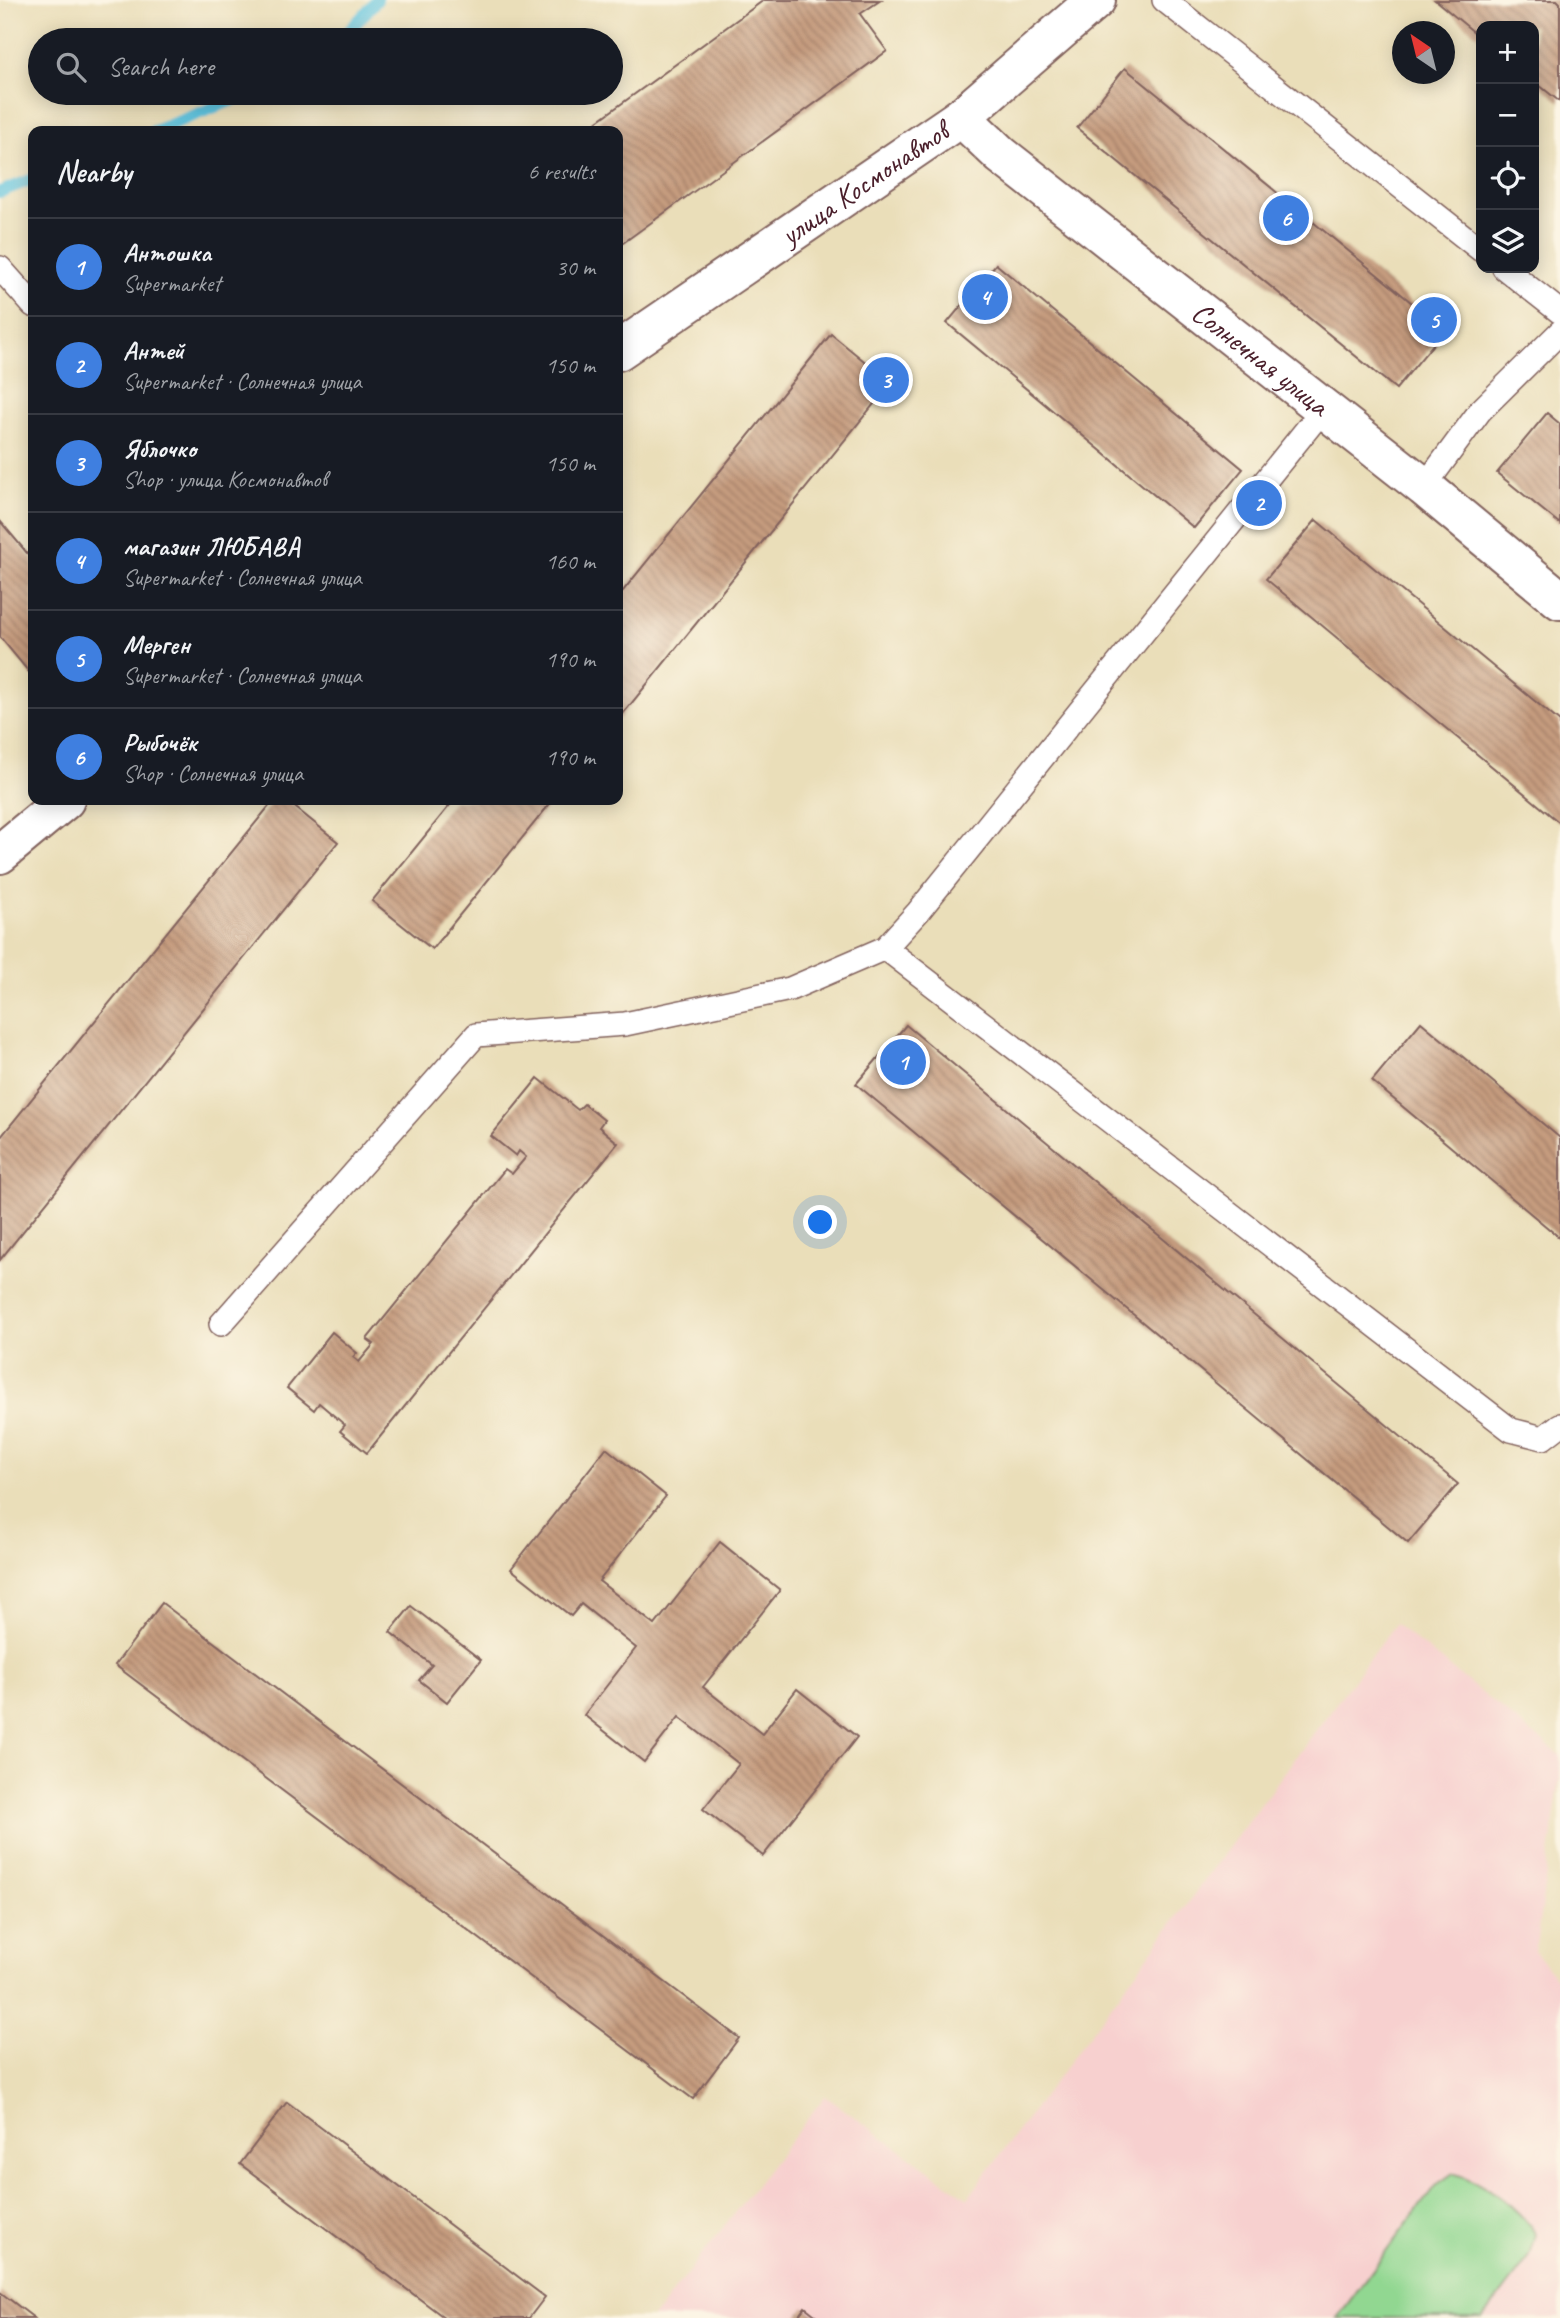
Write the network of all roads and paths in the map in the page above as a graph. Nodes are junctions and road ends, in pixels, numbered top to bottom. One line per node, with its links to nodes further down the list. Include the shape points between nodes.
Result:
1 (1096, 0): 3 (street, улица Космонавтов)
2 (1164, 0): 4 (lane)
3 (961, 117): 10 (street, улица Космонавтов); 11 (street, Солнечная улица, via 1001,155)
4 (1476, 246)
5 (0, 268): 7 (lane)
6 (1510, 273): 8 (lane)
7 (28, 299)
8 (1560, 312)
9 (1560, 332): 12 (lane, via 1480,411)
10 (623, 348)
11 (1324, 408): 12 (street, Солнечная улица); 16 (lane)
12 (1424, 487): 13 (street, Солнечная улица)
13 (1560, 600)
14 (59, 805): 15 (street)
15 (0, 854)
16 (885, 948): 17 (lane, via 790,989 625,1024 476,1035); 18 (lane, via 1511,1430 1543,1438)
17 (221, 1324)
18 (1560, 1425)

